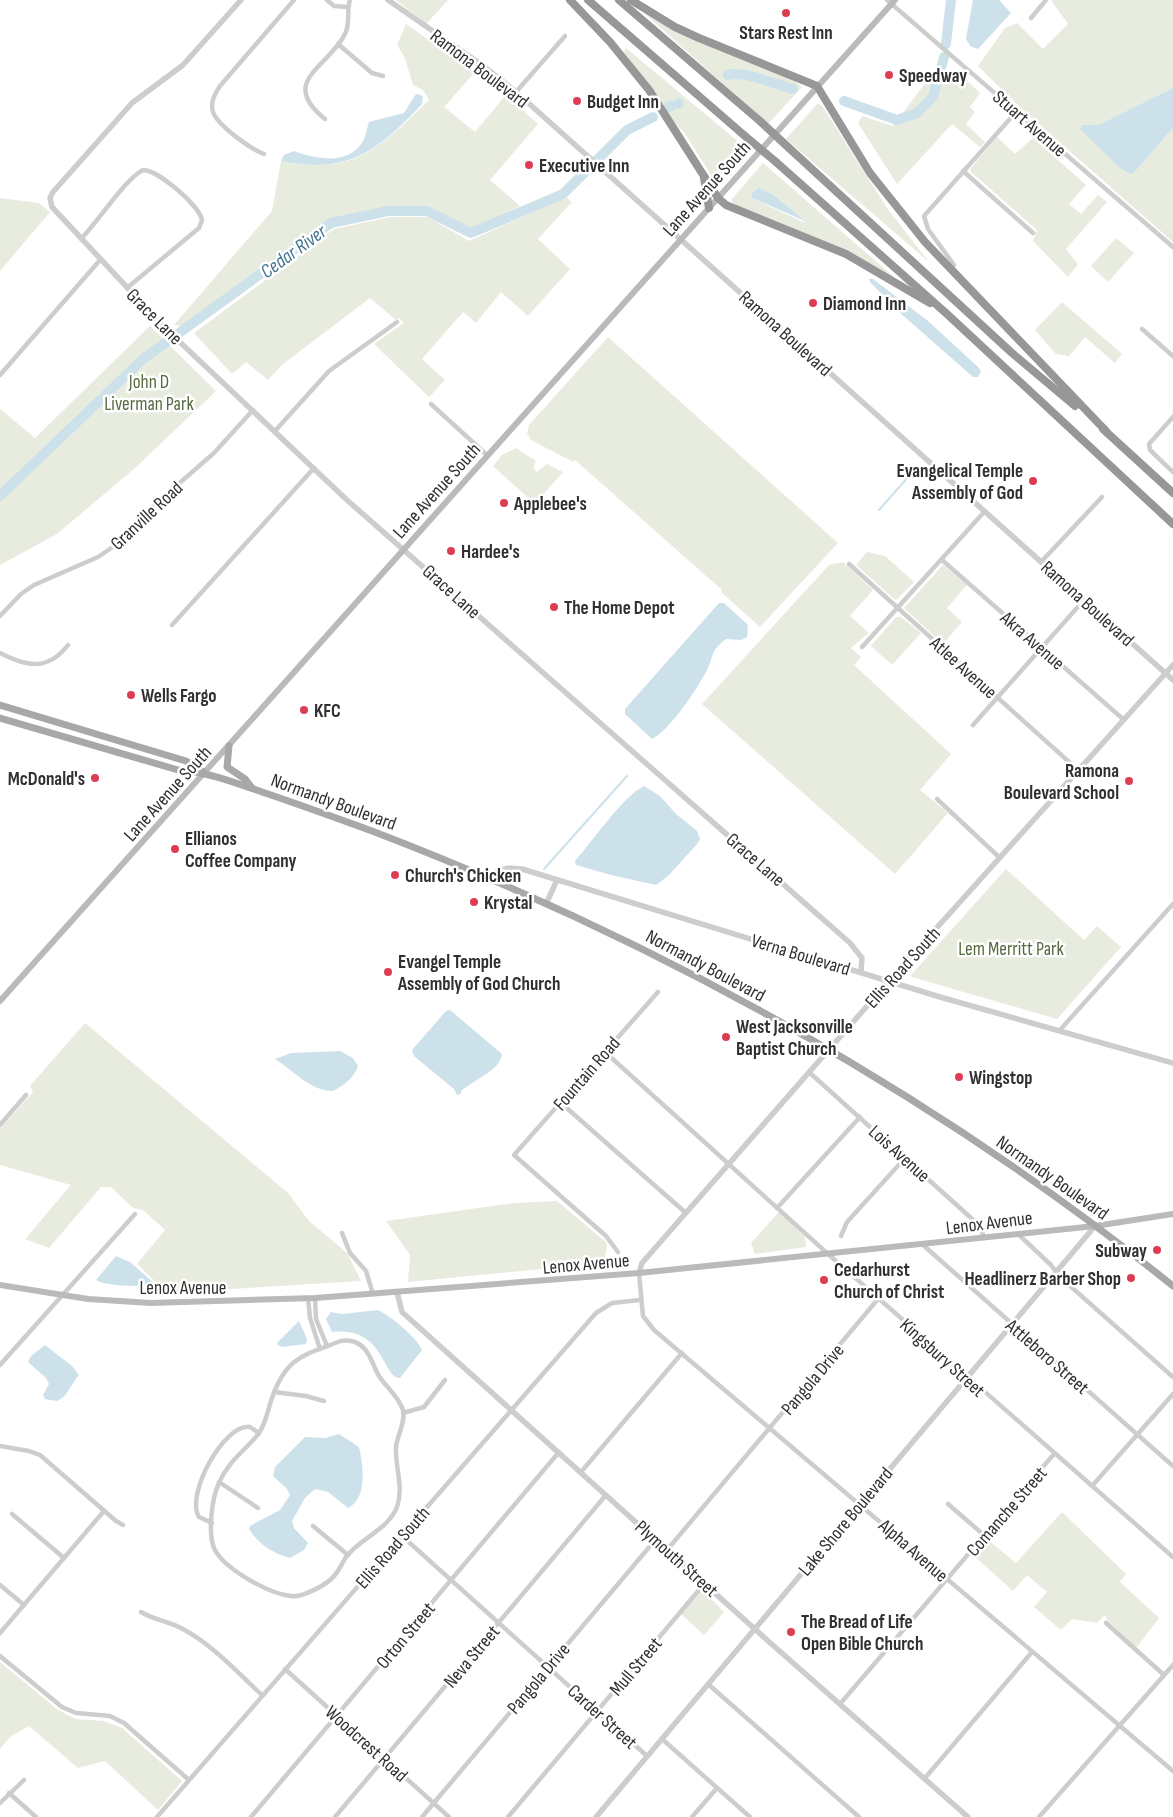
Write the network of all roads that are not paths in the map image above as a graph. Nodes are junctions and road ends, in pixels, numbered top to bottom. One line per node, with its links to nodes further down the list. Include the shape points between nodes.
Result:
1 (241, 0): 27 (street, Grace Lane, via 183,65 132,103 53,192 50,204)
2 (294, 0): 21 (street, via 220,86 213,101 213,112 220,122 252,149)
3 (327, 0): 12 (street, via 334,6)
4 (350, 0): 12 (street)
5 (388, 0): 18 (street, Ramona Boulevard)
6 (570, 0): 23 (highway, via 633,70)
7 (588, 0): 33 (highway, bridge)
8 (619, 0): 42 (highway, bridge, via 761,122 1012,353)
9 (631, 0): 17 (highway, via 691,35)
10 (1046, 0): 13 (street)
11 (892, 1): 17 (main road, Lane Avenue South); 19 (street, Stuart Avenue)
12 (348, 7): 15 (street, via 348,26)
13 (1030, 18)
14 (566, 36): 18 (street)
15 (338, 44): 16 (street, via 372,73); 20 (street, via 305,86 308,103)
16 (383, 76)
17 (817, 86): 24 (main road, Lane Avenue South); 42 (highway, via 870,173 925,242)
18 (516, 92): 28 (street, Ramona Boulevard)
19 (1016, 112): 22 (street); 29 (street, Stuart Avenue)
20 (325, 120)
21 (264, 154)
22 (963, 171): 26 (street); 31 (street, via 924,216 928,229)
23 (704, 176): 24 (highway); 25 (highway)
24 (718, 198): 25 (main road, Lane Avenue South); 33 (highway, via 732,208 855,258)
25 (709, 208): 28 (main road, Lane Avenue South)
26 (1033, 233)
27 (81, 239): 30 (street, Grace Lane); 32 (street, via 133,177 143,170 157,173 198,209 202,220 194,234)
28 (680, 240): 43 (main road, Lane Avenue South); 48 (street, Ramona Boulevard)
29 (1173, 247)
30 (100, 260): 32 (street, Grace Lane); 37 (street)
31 (954, 265)
32 (127, 288): 39 (street, Grace Lane)
33 (947, 314): 49 (highway)
34 (397, 322): 41 (street, via 329,371)
35 (1142, 329): 36 (street)
36 (1173, 356)
37 (0, 375)
38 (432, 404): 43 (street)
39 (253, 410): 41 (street, Grace Lane); 56 (street, Granville Road, via 120,542 98,557 34,585)
40 (1173, 416): 45 (street, via 1149,444 1150,450)
41 (275, 431): 44 (street, Grace Lane)
42 (1106, 431): 46 (highway)
43 (488, 456): 50 (main road, Lane Avenue South)
44 (314, 468): 50 (street, Grace Lane); 57 (street)
45 (1173, 472)
46 (1173, 493)
47 (1102, 497): 52 (street)
48 (985, 511): 51 (street); 52 (street, Ramona Boulevard)
49 (1173, 524)
50 (402, 550): 70 (main road, Lane Avenue South); 80 (street, Grace Lane, via 850,943 862,958)
51 (942, 560): 55 (street); 60 (street, Akra Avenue)
52 (1041, 562): 54 (street, Ramona Boulevard)
53 (849, 564): 55 (street, Atlee Avenue)
54 (1084, 600): 60 (street); 63 (street, Ramona Boulevard)
55 (897, 608): 59 (street); 65 (street, Atlee Avenue)
56 (0, 616)
57 (172, 625)
58 (68, 645): 61 (street, via 52,662 45,664 35,665)
59 (862, 647)
60 (1041, 648): 65 (street); 68 (street, Akra Avenue)
61 (0, 652)
62 (1173, 665): 63 (street, Ellis Road South)
63 (1166, 673): 64 (street, Ramona Boulevard); 68 (street, Ellis Road South)
64 (1173, 680)
65 (997, 697): 69 (street); 71 (street, Atlee Avenue)
66 (0, 705): 72 (main road, Normandy Boulevard, via 186,761)
67 (0, 718): 72 (main road, Normandy Boulevard, via 178,770)
68 (1124, 720): 71 (street, Ellis Road South)
69 (973, 725)
70 (229, 746): 72 (main road, Lane Avenue South); 73 (main road, via 227,767)
71 (1078, 770): 75 (street, Ellis Road South)
72 (205, 773): 73 (main road, Normandy Boulevard); 83 (main road, Lane Avenue South)
73 (252, 788): 76 (main road, Normandy Boulevard, via 404,843)
74 (937, 799): 75 (street)
75 (1000, 858): 81 (street, Ellis Road South)
76 (493, 880): 77 (street, Verna Boulevard, via 497,871 509,868); 78 (main road, Normandy Boulevard)
77 (557, 880): 78 (street); 80 (street, Verna Boulevard)
78 (546, 904): 85 (main road, Normandy Boulevard, via 704,981)
79 (1173, 904): 84 (street)
80 (861, 972): 81 (street, Verna Boulevard)
81 (889, 981): 84 (street, Verna Boulevard); 85 (street, Ellis Road South)
82 (658, 992): 86 (street, Fountain Road)
83 (0, 1001)
84 (1059, 1032): 87 (street, Verna Boulevard)
85 (829, 1051): 88 (street, Ellis Road South); 99 (main road, Normandy Boulevard, via 923,1108)
86 (605, 1052): 90 (street, Fountain Road); 94 (street, Kingsbury Street)
87 (1173, 1062)
88 (810, 1073): 91 (street, Lois Avenue); 94 (street, Ellis Road South)
89 (26, 1095): 92 (street)
90 (561, 1103): 96 (street); 105 (street, Fountain Road, via 514,1155 606,1236)
91 (860, 1117): 93 (street, Lois Avenue); 95 (street)
92 (0, 1125)
93 (905, 1158): 102 (street, via 847,1222); 103 (street, Lois Avenue, via 980,1226)
94 (730, 1164): 95 (street, Kingsbury Street); 96 (street, Ellis Road South)
95 (777, 1208): 106 (street, Kingsbury Street)
96 (686, 1213): 108 (street, Ellis Road South, via 642,1263)
97 (135, 1214): 113 (street)
98 (1173, 1214): 99 (main road, Lenox Avenue)
99 (1095, 1226): 101 (main road, Lenox Avenue); 107 (street, Lake Shore Boulevard); 110 (main road, Normandy Boulevard)
100 (342, 1233): 112 (street, via 350,1253 366,1271)
101 (1018, 1234): 103 (main road, Lenox Avenue); 107 (street)
102 (841, 1236)
103 (984, 1238): 104 (main road, Lenox Avenue)
104 (923, 1245): 106 (main road, Lenox Avenue); 117 (street, Attleboro Street)
105 (618, 1252)
106 (828, 1254): 108 (main road, Lenox Avenue); 115 (street, Kingsbury Street)
107 (1056, 1271): 117 (street, Lake Shore Boulevard); 122 (street)
108 (639, 1274): 111 (main road, Lenox Avenue); 116 (street, Alpha Avenue)
109 (0, 1285): 113 (main road, Lenox Avenue)
110 (1173, 1286)
111 (397, 1292): 112 (main road, Lenox Avenue); 128 (street, Plymouth Street, via 402,1312)
112 (373, 1294): 114 (main road, Lenox Avenue)
113 (62, 1295): 114 (main road, Lenox Avenue, via 151,1303); 121 (street)
114 (312, 1298): 118 (street); 119 (street, via 310,1318)
115 (878, 1299): 123 (street, Kingsbury Street); 130 (street, Pangola Drive)
116 (640, 1300): 120 (street, Alpha Avenue, via 643,1316 650,1325); 128 (street, Ellis Road South, via 612,1303 602,1308)
117 (1012, 1324): 123 (street, Lake Shore Boulevard); 132 (street, Attleboro Street)
118 (327, 1346): 119 (street); 129 (street, via 344,1340 364,1349)
119 (320, 1349): 125 (street, via 295,1360 280,1378)
120 (682, 1353): 130 (street, Alpha Avenue); 137 (street)
121 (0, 1365)
122 (1173, 1376)
123 (966, 1378): 135 (street, Kingsbury Street); 141 (street, Lake Shore Boulevard)
124 (445, 1380): 129 (street, via 424,1407)
125 (274, 1392): 127 (street); 131 (street)
126 (1173, 1394): 132 (street)
127 (324, 1401)
128 (512, 1410): 134 (street, Plymouth Street); 149 (street, Ellis Road South)
129 (403, 1413): 153 (street, via 396,1448 400,1488 396,1510 383,1526)
130 (770, 1428): 141 (street, Alpha Avenue); 152 (street, Pangola Drive)
131 (259, 1433): 138 (street, via 236,1455); 146 (street, via 247,1426 238,1429 205,1470 196,1509 199,1517)
132 (1138, 1435): 136 (street, Attleboro Street); 139 (street)
133 (0, 1446): 144 (street, via 40,1456)
134 (559, 1452): 137 (street, Plymouth Street); 157 (street, Orton Street)
135 (1054, 1454): 139 (street, Kingsbury Street); 150 (street, Comanche Street)
136 (1173, 1466)
137 (581, 1472): 140 (street, Plymouth Street)
138 (219, 1482): 143 (street); 146 (street)
139 (1092, 1486): 154 (street, Kingsbury Street)
140 (606, 1495): 151 (street, Plymouth Street); 162 (street, Neva Street)
141 (860, 1504): 156 (street, Alpha Avenue); 164 (street, Lake Shore Boulevard)
142 (948, 1504): 150 (street)
143 (258, 1508)
144 (104, 1511): 147 (street); 155 (street)
145 (12, 1514): 155 (street)
146 (212, 1523): 153 (street, via 214,1548 225,1562 252,1581 286,1596 303,1595 328,1582)
147 (123, 1525)
148 (313, 1526): 153 (street)
149 (402, 1536): 157 (street, Carder Street); 170 (street, Ellis Road South)
150 (985, 1536): 156 (street, Comanche Street)
151 (656, 1540): 152 (street, Plymouth Street); 169 (street, Pangola Drive)
152 (667, 1550): 158 (street, Plymouth Street)
153 (348, 1555)
154 (1173, 1557)
155 (64, 1558): 160 (street)
156 (948, 1579): 166 (street, Alpha Avenue); 174 (street, Comanche Street)
157 (452, 1580): 162 (street, Carder Street); 176 (street, Orton Street)
158 (704, 1584): 164 (street, Plymouth Street); 175 (street, Mull Street)
159 (0, 1585): 160 (street)
160 (24, 1605): 165 (street)
161 (142, 1612): 173 (street, via 181,1628 211,1648)
162 (499, 1623): 169 (street, Carder Street); 180 (street, Neva Street)
163 (1106, 1623): 171 (street)
164 (754, 1629): 172 (street, Lake Shore Boulevard); 174 (street, Plymouth Street)
165 (0, 1633)
166 (1032, 1652): 177 (street, Alpha Avenue); 182 (street)
167 (0, 1656): 184 (street, via 62,1708 110,1716 124,1724)
168 (1173, 1665): 171 (street)
169 (548, 1667): 175 (street, Carder Street); 188 (street, Pangola Drive)
170 (285, 1669): 173 (street, Ellis Road South); 176 (street, Woodcrest Road)
171 (1164, 1675): 177 (street)
172 (708, 1684): 178 (street, Lake Shore Boulevard); 199 (street)
173 (262, 1695): 184 (street, Ellis Road South)
174 (840, 1704): 182 (street, Plymouth Street)
175 (597, 1711): 179 (street, Carder Street); 195 (street, Mull Street)
176 (337, 1716): 180 (street, Woodcrest Road); 191 (street, Orton Street)
177 (1119, 1725): 181 (street, Alpha Avenue); 201 (street)
178 (662, 1739): 179 (street, Lake Shore Boulevard); 185 (street, Carder Street)
179 (647, 1756): 196 (street, Lake Shore Boulevard)
180 (384, 1758): 188 (street, Woodcrest Road); 192 (street, Neva Street)
181 (1173, 1771)
182 (925, 1778): 200 (street, Plymouth Street)
183 (24, 1780): 186 (street)
184 (189, 1780): 190 (street, Ellis Road South)
185 (718, 1788): 197 (street); 198 (street, Carder Street)
186 (9, 1794): 187 (street); 189 (street)
187 (0, 1803)
188 (434, 1803): 193 (street, Pangola Drive); 194 (street, Woodcrest Road)
189 (36, 1817)
190 (157, 1817)
191 (251, 1817)
192 (335, 1817)
193 (422, 1817)
194 (449, 1817)
195 (508, 1817)
196 (596, 1817)
197 (692, 1817)
198 (750, 1817)
199 (859, 1817)
200 (968, 1817)
201 (1039, 1817)

